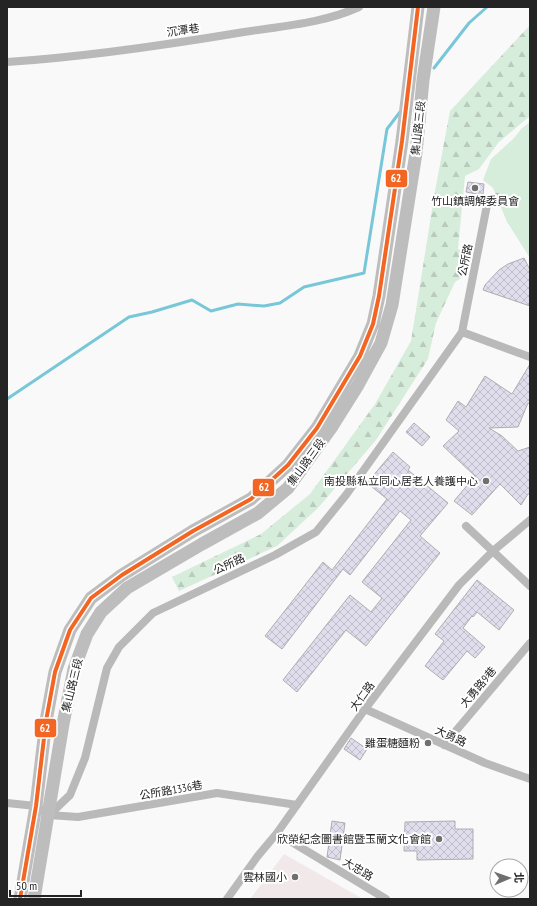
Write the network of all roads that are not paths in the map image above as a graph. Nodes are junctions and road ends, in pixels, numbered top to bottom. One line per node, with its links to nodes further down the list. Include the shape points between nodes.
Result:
1 (359, 7): 4 (street, 沉潭巷, via 314,21 62,58)
2 (418, 7): 18 (main road, 集山路三段, via 402,141 379,296 373,324 360,356 317,428 288,464 251,499 193,531 122,575 91,598 70,630 55,672 46,721)
3 (434, 7): 19 (main road, 集山路三段, via 423,80 416,154 392,305 381,343 335,422 288,488 258,513 127,588 101,612 87,634 74,669)
4 (7, 62)
5 (497, 197): 6 (street, 公所路, via 487,205)
6 (462, 332): 7 (street); 19 (street, 公所路, via 346,495 316,532 275,555 153,613 119,646 107,668 85,758 70,795)
7 (530, 357)
8 (530, 520): 10 (street, 大仁路)
9 (466, 526): 10 (street)
10 (493, 550): 11 (street); 13 (street, 大仁路, via 458,585)
11 (530, 586)
12 (530, 643): 14 (street, 大勇路9巷)
13 (365, 709): 14 (street, 大勇路); 17 (street, 大仁路)
14 (444, 745): 15 (street, 大勇路, via 484,763)
15 (530, 779)
16 (7, 803): 18 (street)
17 (297, 805): 19 (street, 公所路1336巷, via 217,793 78,817); 20 (street, 大仁路)
18 (36, 806): 19 (street); 21 (main road, 集山路三段)
19 (49, 815): 22 (main road, 集山路三段)
20 (277, 832): 23 (street, 大仁路); 24 (street, 大忠路)
21 (20, 899)
22 (34, 899)
23 (227, 899)
24 (386, 899)

